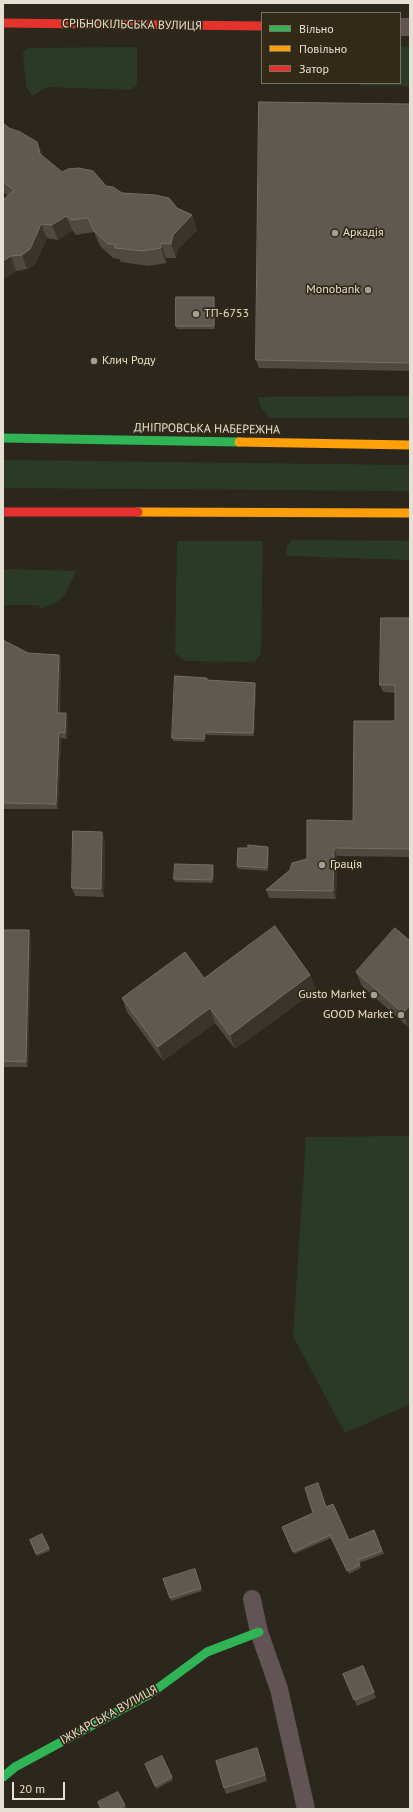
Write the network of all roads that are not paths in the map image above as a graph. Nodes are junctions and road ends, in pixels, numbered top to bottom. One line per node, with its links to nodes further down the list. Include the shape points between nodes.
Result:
1 (3, 23): 2 (main road, СРІБНОКІЛЬСЬКА ВУЛИЦЯ)
2 (261, 26)
3 (3, 438): 4 (main road, ДНІПРОВСЬКА НАБЕРЕЖНА)
4 (410, 445)
5 (3, 512): 6 (main road)
6 (410, 513)
7 (252, 1599): 8 (street)
8 (259, 1632): 9 (main road, ІЖКАРСЬКА ВУЛИЦЯ, via 207,1652 150,1694 27,1761); 10 (street, via 278,1689)
9 (3, 1777)
10 (306, 1809)

